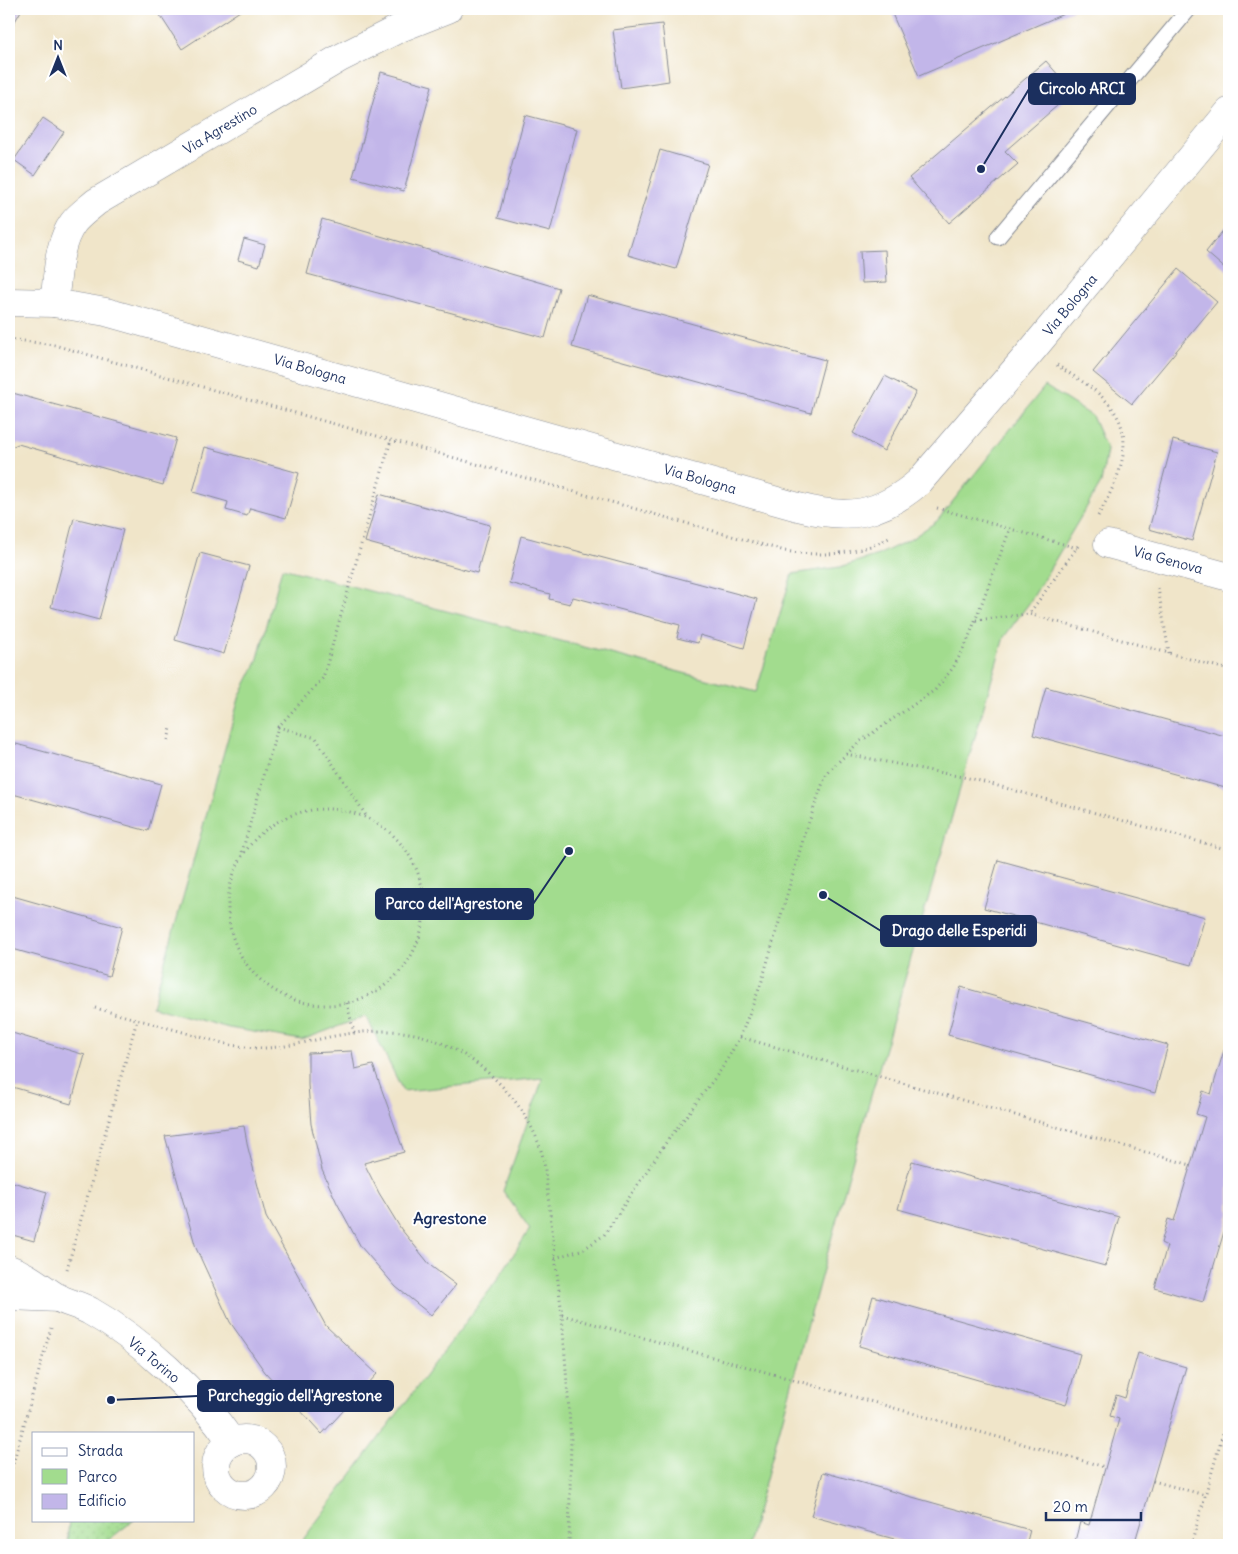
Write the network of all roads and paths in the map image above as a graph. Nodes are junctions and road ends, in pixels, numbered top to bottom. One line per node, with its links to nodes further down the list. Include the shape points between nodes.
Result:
1 (448, 9): 6 (street, Via Agrestino, via 400,28 340,58 96,202 73,222 62,245)
2 (1189, 9): 4 (lane)
3 (1229, 112): 6 (street, Via Bologna, via 919,482 890,503 860,514 830,514 798,507 116,315)
4 (998, 237)
5 (9, 302): 6 (street, Via Bologna)
6 (54, 303)
7 (391, 440): 15 (path, via 323,678)
8 (1010, 529): 13 (path)
9 (1108, 544): 10 (street, Via Genova)
10 (1229, 577)
11 (1157, 580): 14 (path)
12 (1029, 614): 13 (path)
13 (976, 620): 18 (path, via 961,654 943,682)
14 (1168, 653)
15 (278, 727): 19 (path, via 316,738); 21 (path)
16 (171, 728): 17 (path)
17 (168, 740)
18 (846, 754): 20 (path, via 973,779); 26 (path, via 825,777 819,792 762,984)
19 (367, 817): 21 (path, via 328,808 287,816 254,839); 22 (path, via 394,837 411,858 423,890 424,917 417,943 400,972 384,986)
20 (1229, 850)
21 (242, 855): 22 (path, via 231,878 227,904 229,929 238,953 254,974 273,990 297,1001 322,1005)
22 (348, 1003): 25 (path)
23 (95, 1008): 24 (path)
24 (137, 1020): 25 (path, via 227,1044 257,1048); 30 (path)
25 (354, 1033): 28 (path, via 405,1032 433,1040 466,1057 506,1091 530,1123 541,1150)
26 (740, 1038): 27 (path); 28 (path, via 722,1070 665,1144 604,1235 584,1249)
27 (1190, 1165)
28 (555, 1258): 33 (path)
29 (9, 1269): 32 (street, Via Torino, via 26,1275)
30 (66, 1272)
31 (9, 1296): 32 (street, Via Torino)
32 (59, 1298): 36 (street, Via Torino, via 88,1310 144,1350 189,1389)
33 (562, 1315): 37 (path); 41 (path, via 571,1438)
34 (51, 1325): 38 (path)
35 (1229, 1412): 40 (path)
36 (232, 1442)
37 (1105, 1468)
38 (9, 1478)
39 (1153, 1481): 40 (path)
40 (1205, 1496): 42 (path)
41 (570, 1545)
42 (1191, 1545)

